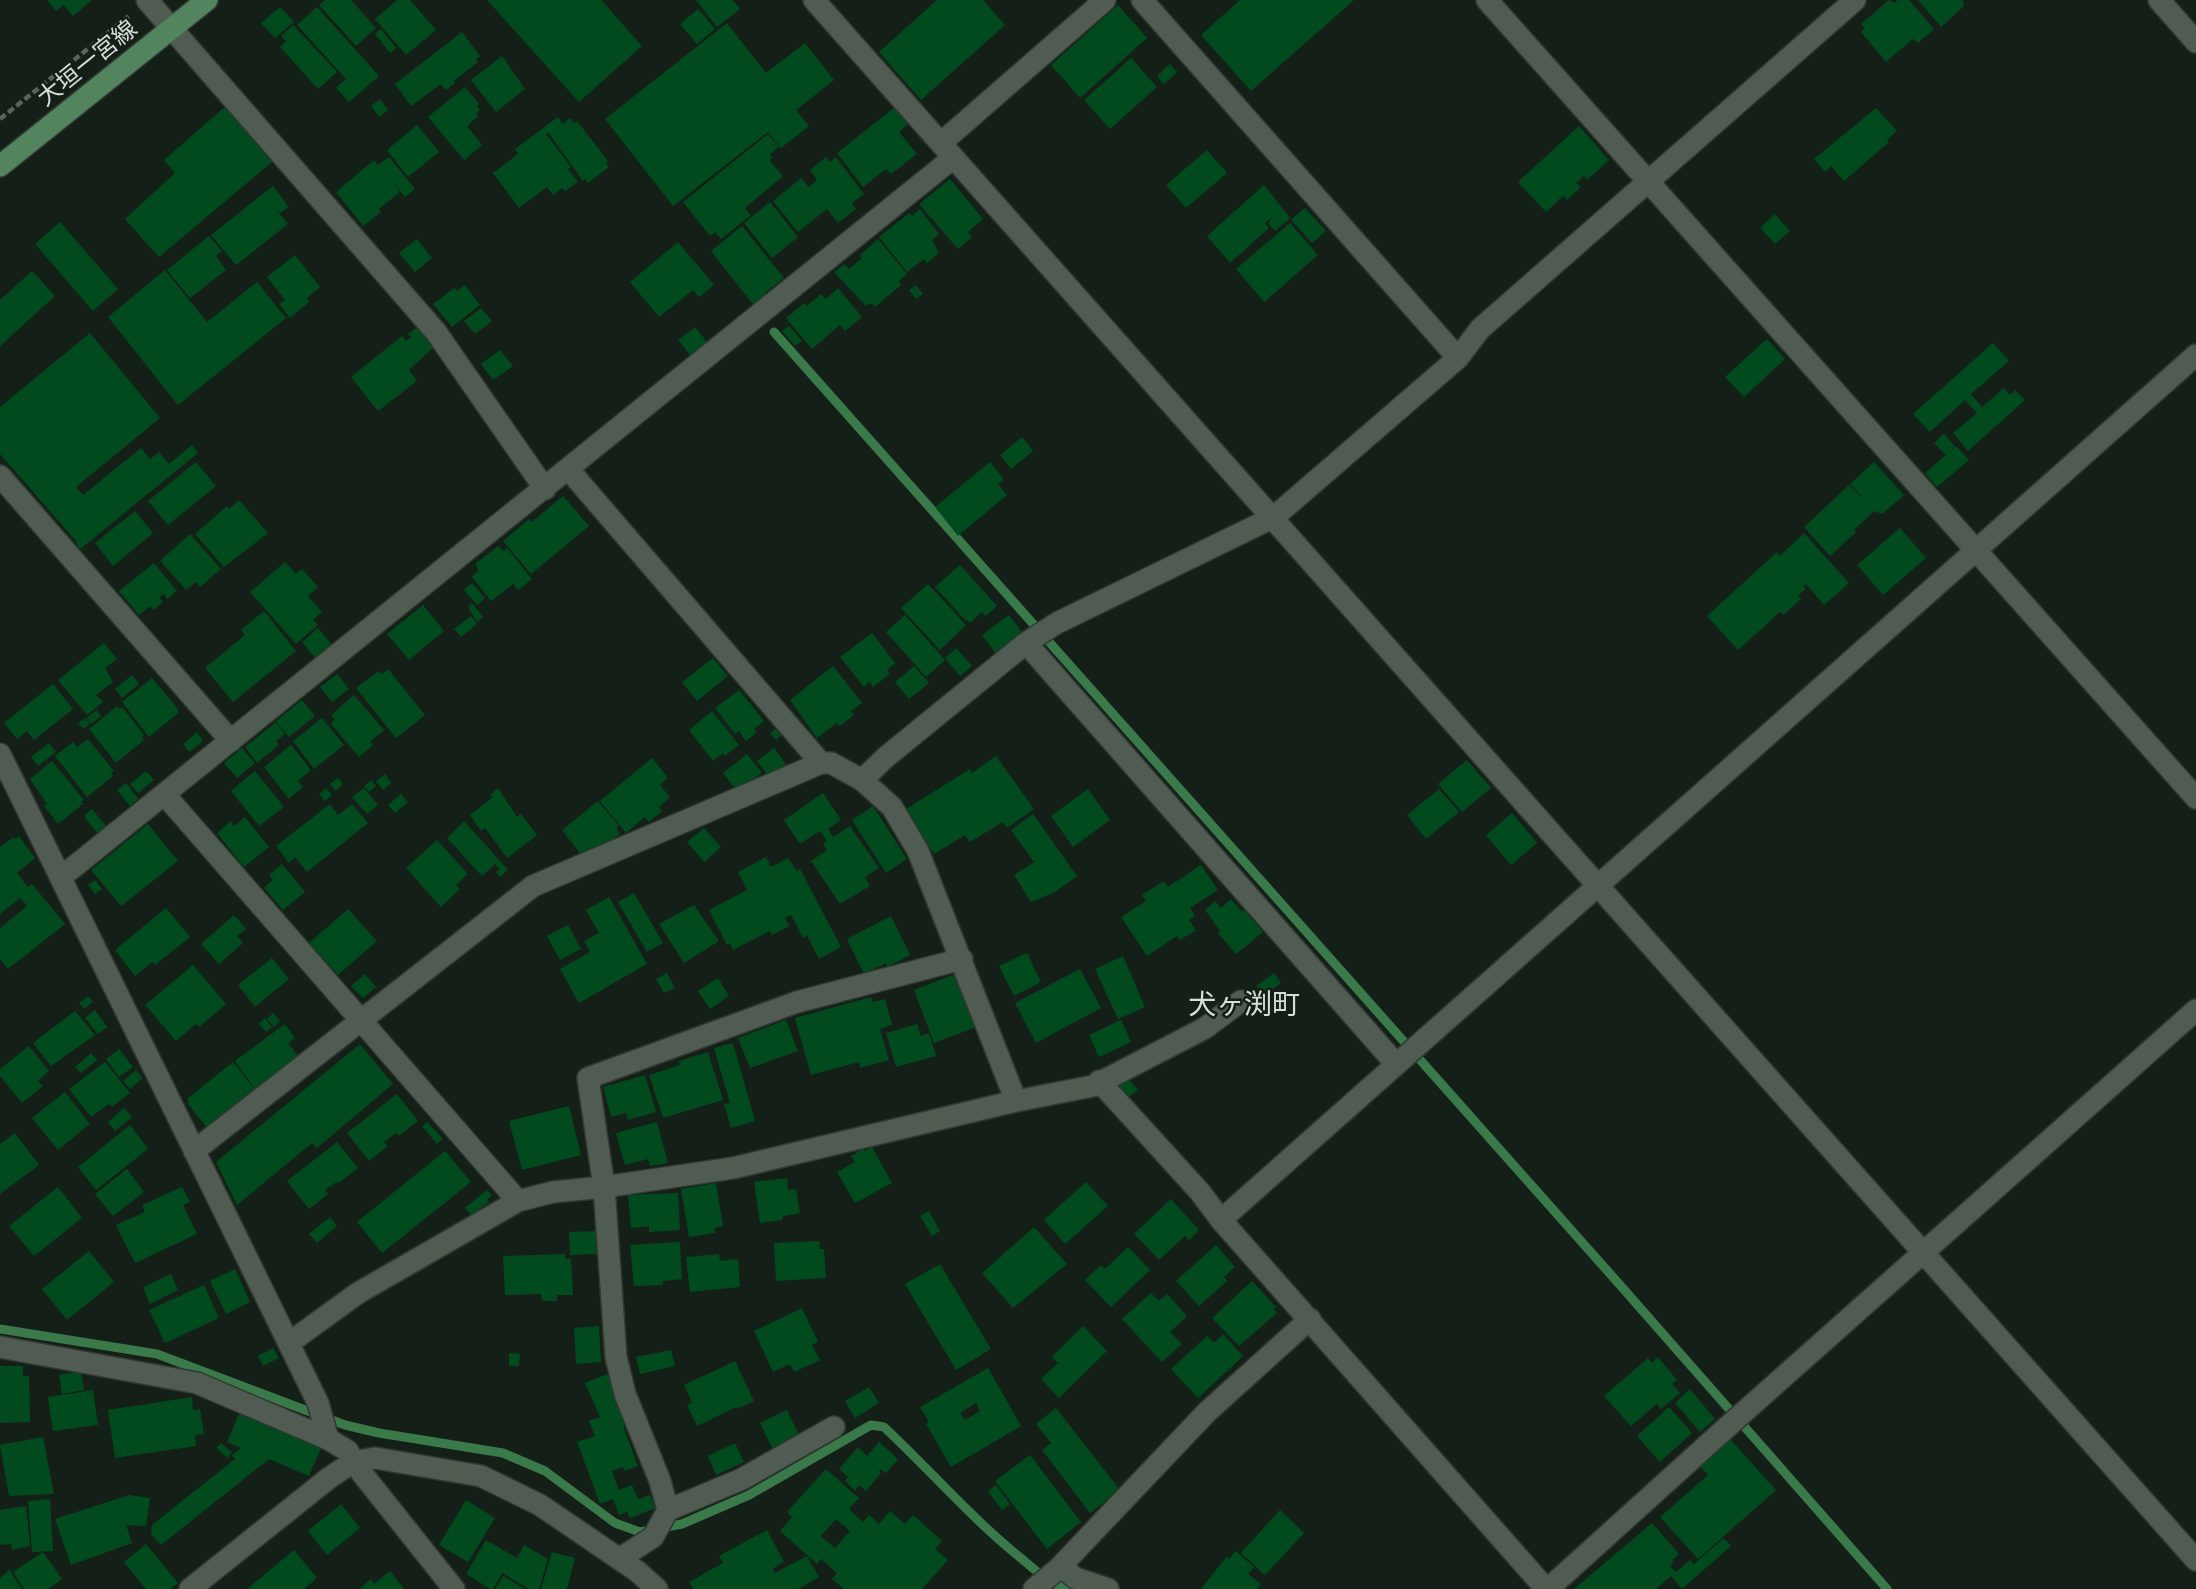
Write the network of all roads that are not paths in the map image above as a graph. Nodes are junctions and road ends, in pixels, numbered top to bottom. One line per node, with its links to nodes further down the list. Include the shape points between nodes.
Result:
1 (148, 0): 9 (street)
2 (207, 0): 9 (main road, 大垣一宮線)
3 (814, 0): 11 (street)
4 (1105, 0): 11 (street)
5 (1142, 0): 15 (street)
6 (1488, 0): 13 (street)
7 (1854, 0): 13 (street)
8 (2159, 0): 10 (street)
9 (172, 28): 12 (main road, 大垣一宮線); 18 (street, via 436,332)
10 (2196, 42)
11 (947, 150): 16 (street); 19 (street)
12 (0, 166)
13 (1648, 182): 15 (street, via 1480,329); 20 (street)
14 (2196, 355): 20 (street)
15 (1458, 358): 19 (street)
16 (569, 470): 18 (street); 24 (street)
17 (0, 476): 22 (street)
18 (545, 489): 22 (street)
19 (1274, 517): 21 (street, via 1057,623); 29 (street)
20 (1974, 550): 27 (street); 29 (street)
21 (1026, 643): 25 (street); 34 (street)
22 (231, 741): 26 (street)
23 (0, 754): 28 (street)
24 (821, 763): 25 (street); 33 (street, via 533,886)
25 (862, 780): 30 (street, via 892,807 918,851)
26 (165, 794): 28 (street, via 70,870); 33 (street)
27 (2196, 798)
28 (58, 874): 37 (street)
29 (1597, 886): 34 (street); 41 (street)
30 (962, 959): 36 (street); 38 (street, via 797,1002 588,1079)
31 (1241, 1001): 35 (street, via 1205,1028)
32 (2196, 1010): 41 (street)
33 (360, 1020): 37 (street); 39 (street)
34 (1396, 1064): 40 (street)
35 (1099, 1081): 36 (street); 40 (street)
36 (1016, 1101): 38 (street, via 733,1168)
37 (194, 1151): 43 (street)
38 (604, 1187): 39 (street); 48 (street, via 616,1357 625,1394 660,1481)
39 (518, 1201): 43 (street, via 358,1293)
40 (1221, 1220): 42 (street)
41 (1923, 1253): 50 (street); 57 (street)
42 (1310, 1319): 51 (street, via 1207,1412); 57 (street)
43 (289, 1343): 46 (street, via 318,1403)
44 (0, 1347): 46 (street, via 197,1383)
45 (834, 1427): 48 (street)
46 (327, 1435): 47 (street, via 348,1451)
47 (353, 1462): 49 (street, via 374,1458 481,1476 540,1505); 53 (street); 54 (street)
48 (661, 1522): 49 (street)
49 (619, 1559): 55 (street)
50 (2196, 1560)
51 (1060, 1567): 52 (street); 56 (street, via 1075,1578)
52 (1037, 1587)
53 (190, 1589)
54 (454, 1589)
55 (657, 1589)
56 (1108, 1589)
57 (1547, 1589)

